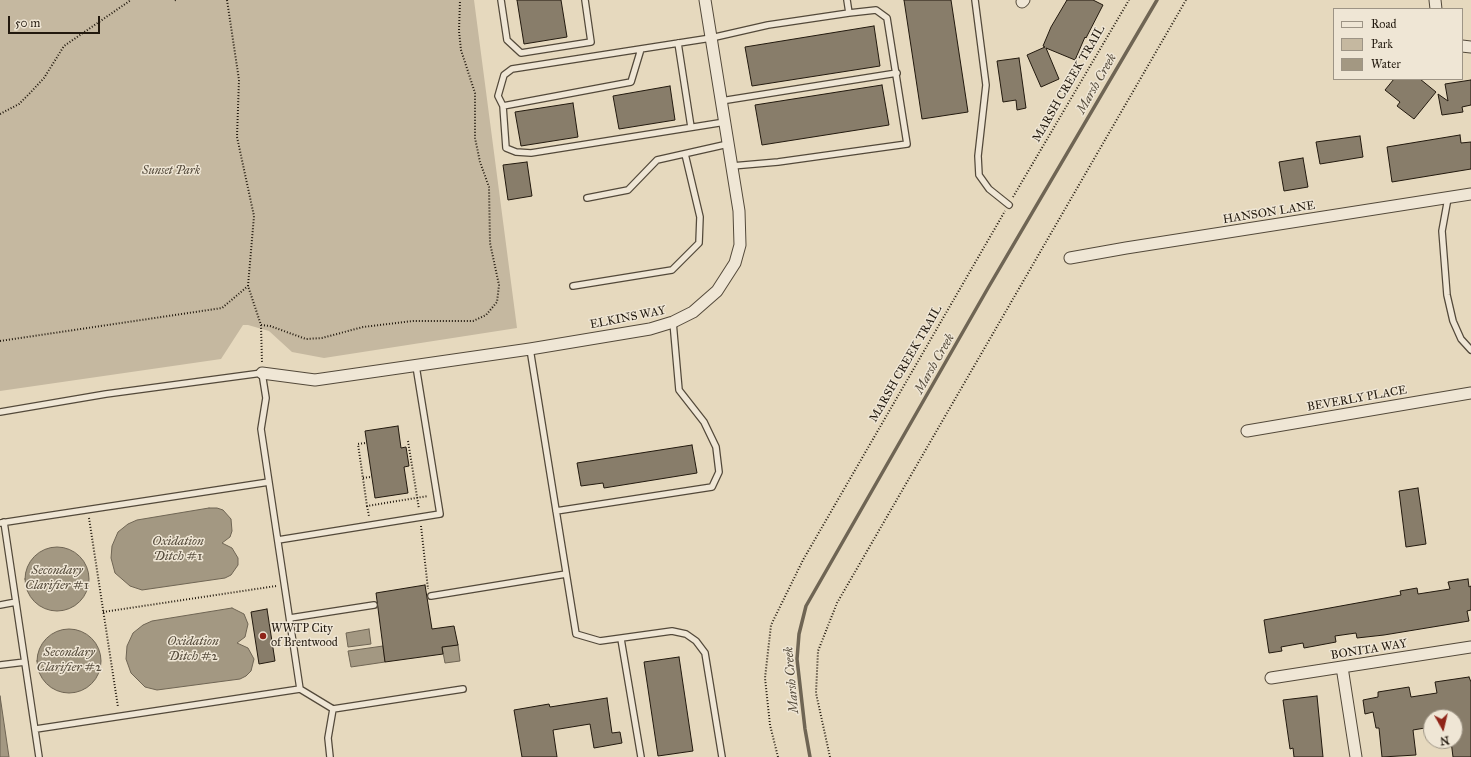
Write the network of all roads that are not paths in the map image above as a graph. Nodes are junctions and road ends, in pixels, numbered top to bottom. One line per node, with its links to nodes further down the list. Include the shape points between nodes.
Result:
1 (501, 0): 2 (lane, via 507,40 521,54 591,42)
2 (585, 0)
3 (705, 0): 7 (street, ELKINS WAY)
4 (847, 0): 6 (lane)
5 (975, 0): 21 (lane, via 986,85 978,156 980,175 989,189)
6 (849, 13): 7 (lane, via 768,24); 10 (lane, via 876,10 887,18)
7 (711, 38): 8 (lane); 11 (street, ELKINS WAY)
8 (678, 43): 9 (lane); 14 (lane)
9 (641, 49): 12 (lane, via 632,82); 12 (lane, via 512,69 504,75 498,96)
10 (897, 73): 11 (lane); 17 (lane, via 907,144)
11 (721, 101): 13 (street, ELKINS WAY)
12 (503, 106): 14 (lane, via 506,148 516,152 531,153)
13 (725, 122): 14 (lane); 15 (street, ELKINS WAY)
14 (691, 127)
15 (728, 144): 16 (lane); 17 (street, ELKINS WAY)
16 (685, 154): 19 (lane, via 657,160 628,190); 23 (lane, via 700,217 699,243 672,270)
17 (732, 166): 24 (street, ELKINS WAY, via 740,245 735,263 717,291 694,312)
18 (1471, 194): 20 (street, HANSON LANE)
19 (587, 198)
20 (1448, 198): 22 (street, HANSON LANE); 26 (lane, via 1442,232 1447,295 1453,321 1461,339)
21 (1009, 205)
22 (1070, 258)
23 (573, 286)
24 (673, 322): 25 (street, ELKINS WAY, via 650,329); 33 (lane, via 679,390 704,422 716,447 719,472 712,487)
25 (530, 349): 27 (street, ELKINS WAY); 33 (lane)
26 (1471, 350)
27 (416, 366): 28 (street, ELKINS WAY, via 315,380); 35 (lane, via 440,514)
28 (262, 373): 30 (lane, via 106,394); 32 (lane, via 266,398 261,429)
29 (1471, 393): 31 (street, BEVERLY PLACE)
30 (0, 412)
31 (1246, 431)
32 (269, 482): 34 (lane); 35 (lane)
33 (556, 512): 36 (lane)
34 (2, 523): 38 (lane)
35 (278, 540): 41 (lane)
36 (566, 574): 37 (lane); 42 (lane, via 576,634 600,641)
37 (431, 596)
38 (16, 602): 39 (lane); 44 (lane)
39 (0, 605)
40 (374, 605): 41 (lane)
41 (290, 618): 48 (lane)
42 (621, 639): 54 (lane); 55 (lane, via 672,631 686,634 696,641 704,654)
43 (1471, 647): 46 (street, BONITA WAY)
44 (25, 662): 45 (lane); 51 (lane)
45 (0, 665)
46 (1342, 668): 47 (street, BONITA WAY); 56 (street)
47 (1271, 678)
48 (300, 689): 50 (lane); 51 (lane)
49 (463, 689): 50 (lane)
50 (333, 709): 53 (lane, via 328,738)
51 (36, 729): 52 (lane)
52 (39, 757)
53 (330, 757)
54 (641, 757)
55 (722, 757)
56 (1356, 757)

